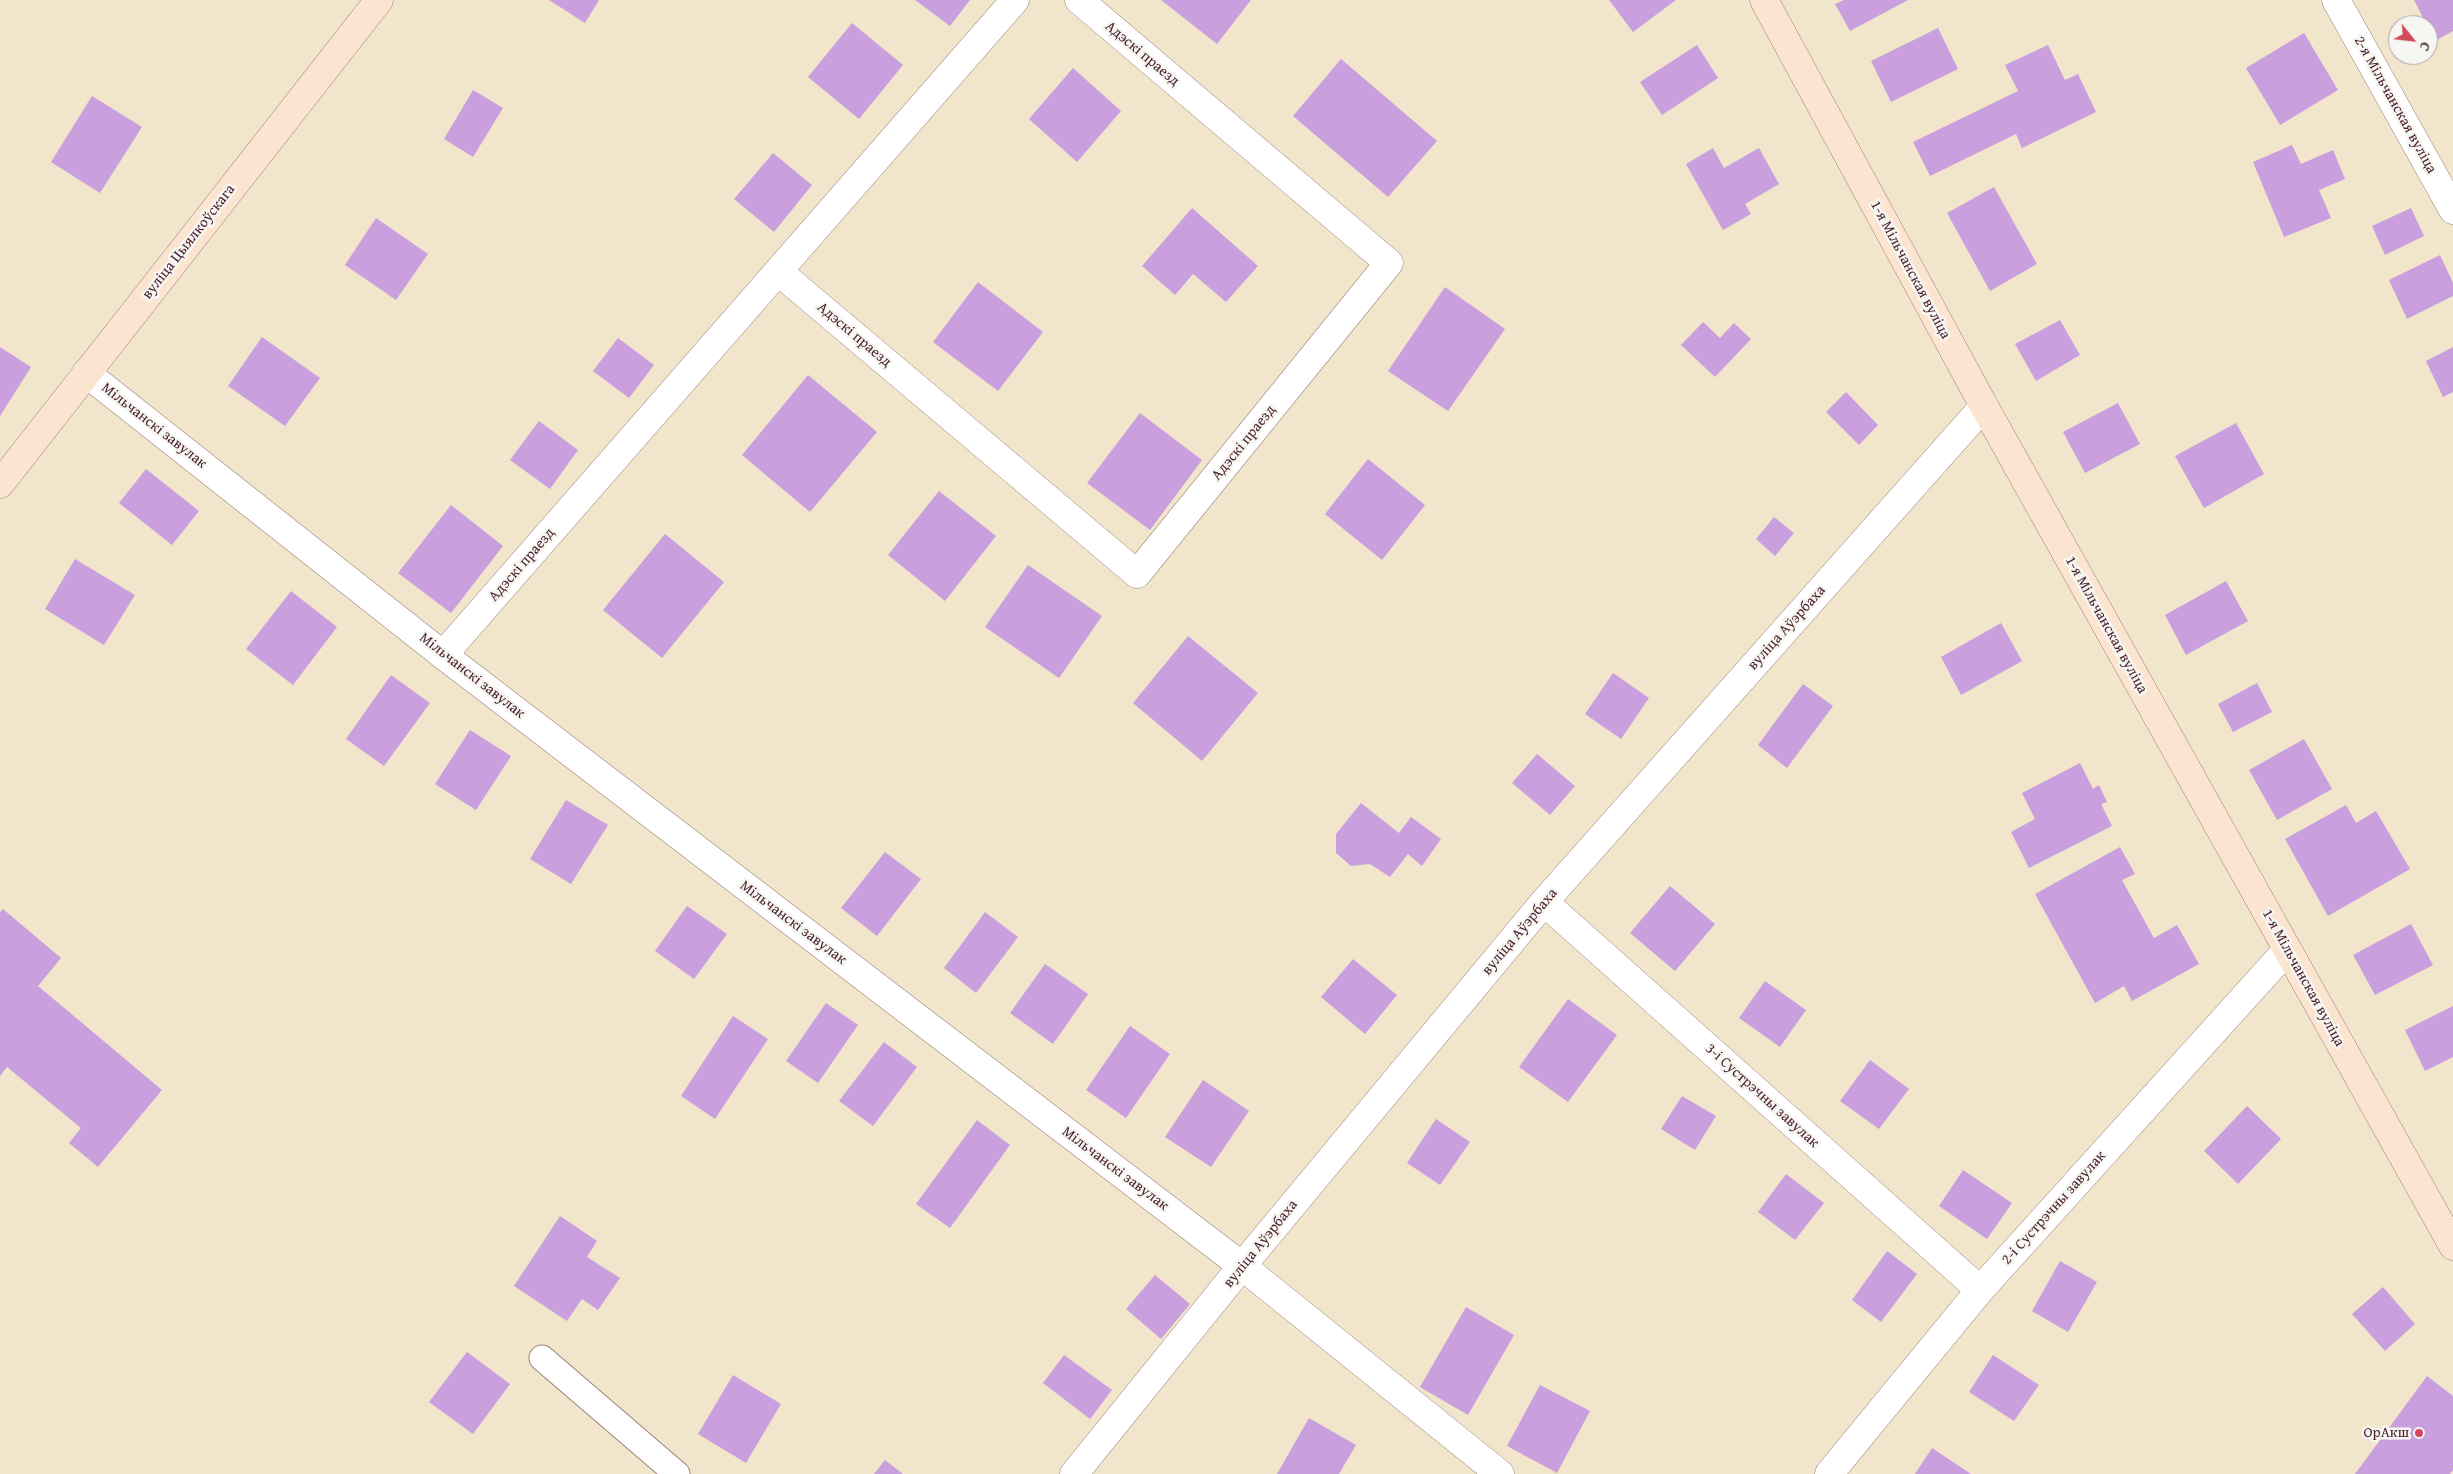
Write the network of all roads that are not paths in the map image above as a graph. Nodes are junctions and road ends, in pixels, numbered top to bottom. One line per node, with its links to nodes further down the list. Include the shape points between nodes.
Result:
1 (1015, 0): 7 (street, Адэскі праезд)
2 (1079, 0): 7 (street, Адэскі праезд, via 1390,263 1137,574)
3 (1764, 0): 9 (street, 1-я Мільчанская вуліца)
4 (2336, 0): 6 (street, 2-я Мільчанская вуліца)
5 (375, 2): 8 (street, вуліца Цыялкоўскага)
6 (2453, 210)
7 (779, 272): 11 (street, Адэскі праезд)
8 (86, 373): 10 (street, вуліца Цыялкоўскага); 11 (street, Мільчанскі завулак)
9 (1984, 406): 12 (street, вуліца Аўэрбаха); 13 (street, 1-я Мільчанская вуліца)
10 (0, 484)
11 (444, 655): 15 (street, Мільчанскі завулак)
12 (1544, 902): 15 (street, вуліца Аўэрбаха); 16 (street, 3-і Сустрэчны завулак)
13 (2287, 950): 14 (street, 1-я Мільчанская вуліца); 16 (street, 2-і Сустрэчны завулак)
14 (2453, 1246)
15 (1242, 1266): 19 (street, вуліца Аўэрбаха); 20 (street, Мільчанскі завулак)
16 (1980, 1290): 21 (street, 2-і Сустрэчны завулак)
17 (542, 1358): 18 (lane)
18 (677, 1474)
19 (1074, 1474)
20 (1500, 1474)
21 (1830, 1474)

